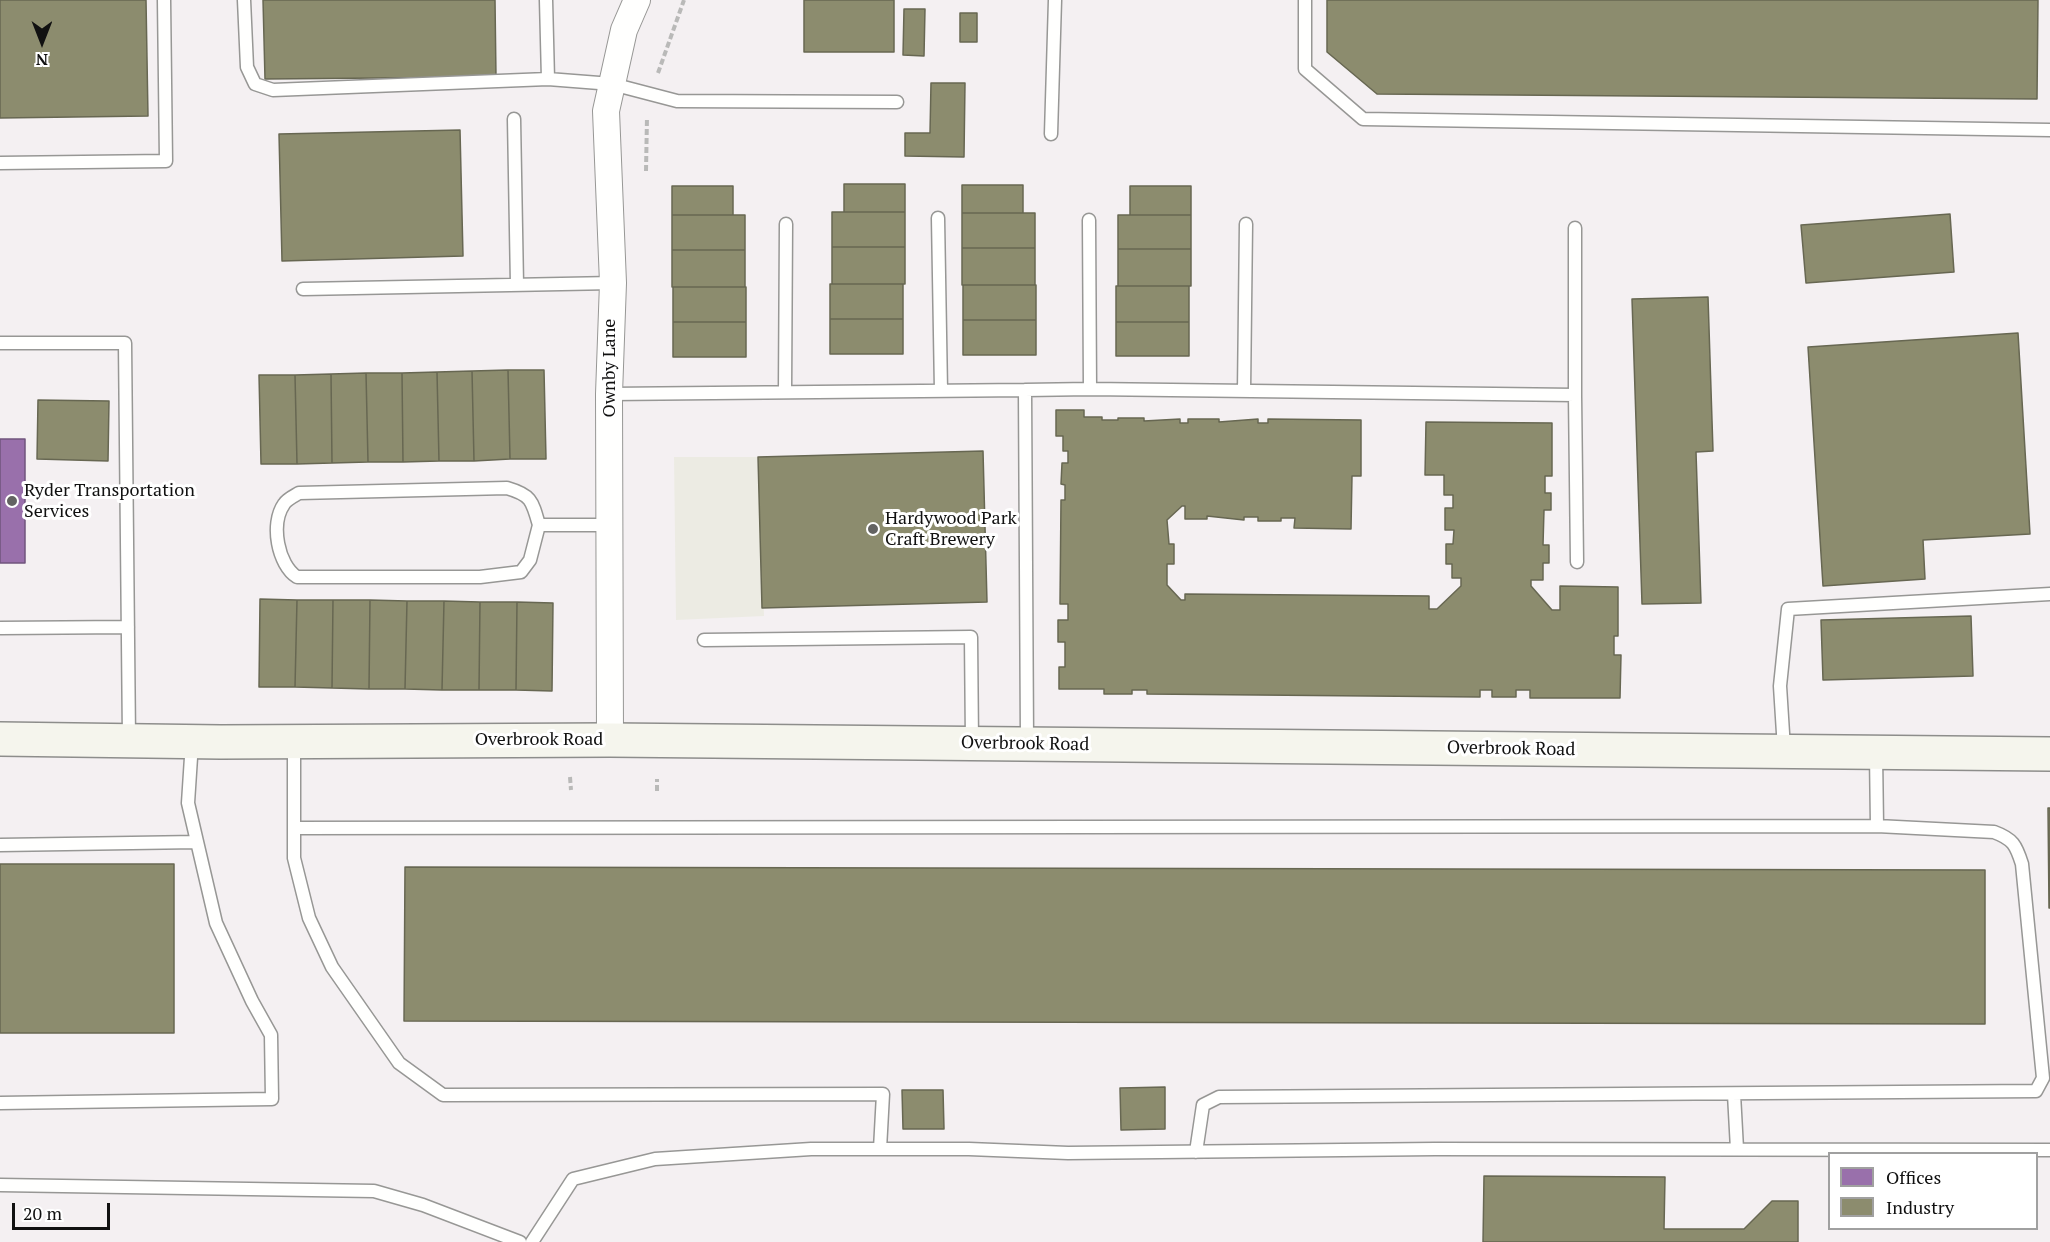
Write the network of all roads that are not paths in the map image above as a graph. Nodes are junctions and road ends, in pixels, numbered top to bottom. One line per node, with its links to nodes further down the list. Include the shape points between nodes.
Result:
1 (164, 0): 13 (lane, via 166,161)
2 (244, 0): 7 (lane, via 247,68 255,84 273,90)
3 (546, 0): 7 (lane)
4 (638, 0): 8 (street, Ownby Lane, via 624,30)
5 (1054, 0): 12 (lane)
6 (1305, 0): 11 (lane, via 1305,69 1363,118)
7 (548, 79): 8 (lane)
8 (612, 84): 9 (lane, via 677,101); 19 (street, Ownby Lane, via 606,111)
9 (897, 102)
10 (514, 118): 20 (lane)
11 (2050, 130)
12 (1051, 134)
13 (0, 163)
14 (938, 218): 25 (lane)
15 (1089, 220): 23 (lane)
16 (786, 224): 27 (lane)
17 (1246, 224): 26 (lane)
18 (1575, 228): 29 (lane)
19 (612, 283): 20 (lane); 28 (street, Ownby Lane)
20 (518, 285): 21 (lane)
21 (303, 289)
22 (0, 343): 34 (lane, via 125,343)
23 (1090, 389): 24 (lane); 26 (lane)
24 (1025, 390): 25 (lane); 43 (lane)
25 (941, 391): 27 (lane)
26 (1244, 391): 29 (lane)
27 (785, 392): 28 (lane)
28 (609, 394): 31 (street, Ownby Lane)
29 (1575, 395): 32 (lane)
30 (539, 525): 30 (lane, via 530,560 521,572 480,577 297,577 287,571 281,556 278,516 285,502 299,493 507,488 526,494); 31 (lane)
31 (610, 525): 38 (street, Ownby Lane)
32 (1577, 561)
33 (2050, 594): 44 (lane, via 1788,609 1780,686)
34 (128, 627): 35 (lane); 39 (lane)
35 (0, 628)
36 (704, 640): 42 (lane, via 971,637)
37 (0, 739): 39 (street, Overbrook Road)
38 (610, 740): 41 (street, Overbrook Road); 42 (street, Overbrook Road)
39 (129, 741): 40 (street, Overbrook Road)
40 (192, 741): 41 (street, Overbrook Road); 49 (lane, via 188,802)
41 (294, 741): 48 (lane)
42 (972, 744): 43 (street, Overbrook Road)
43 (1027, 744): 44 (street, Overbrook Road)
44 (1784, 752): 45 (street, Overbrook Road)
45 (1876, 753): 46 (street, Overbrook Road); 47 (lane)
46 (2050, 754)
47 (1877, 826): 48 (lane); 51 (lane, via 1994,832 2016,845 2022,864 2043,1078 2036,1091)
48 (294, 828): 53 (lane, via 294,858 309,918 332,967 399,1063 443,1095 884,1094)
49 (197, 842): 50 (lane); 52 (lane, via 216,923 271,1035 272,1099)
50 (0, 845)
51 (1734, 1094): 54 (lane); 56 (lane, via 1219,1097 1203,1105)
52 (0, 1103)
53 (880, 1149): 56 (lane); 59 (lane, via 811,1149 655,1159 573,1179)
54 (1737, 1149): 55 (lane); 56 (lane)
55 (2050, 1150)
56 (1196, 1152)
57 (0, 1185): 58 (lane, via 374,1191)
58 (520, 1242)
59 (532, 1242)

